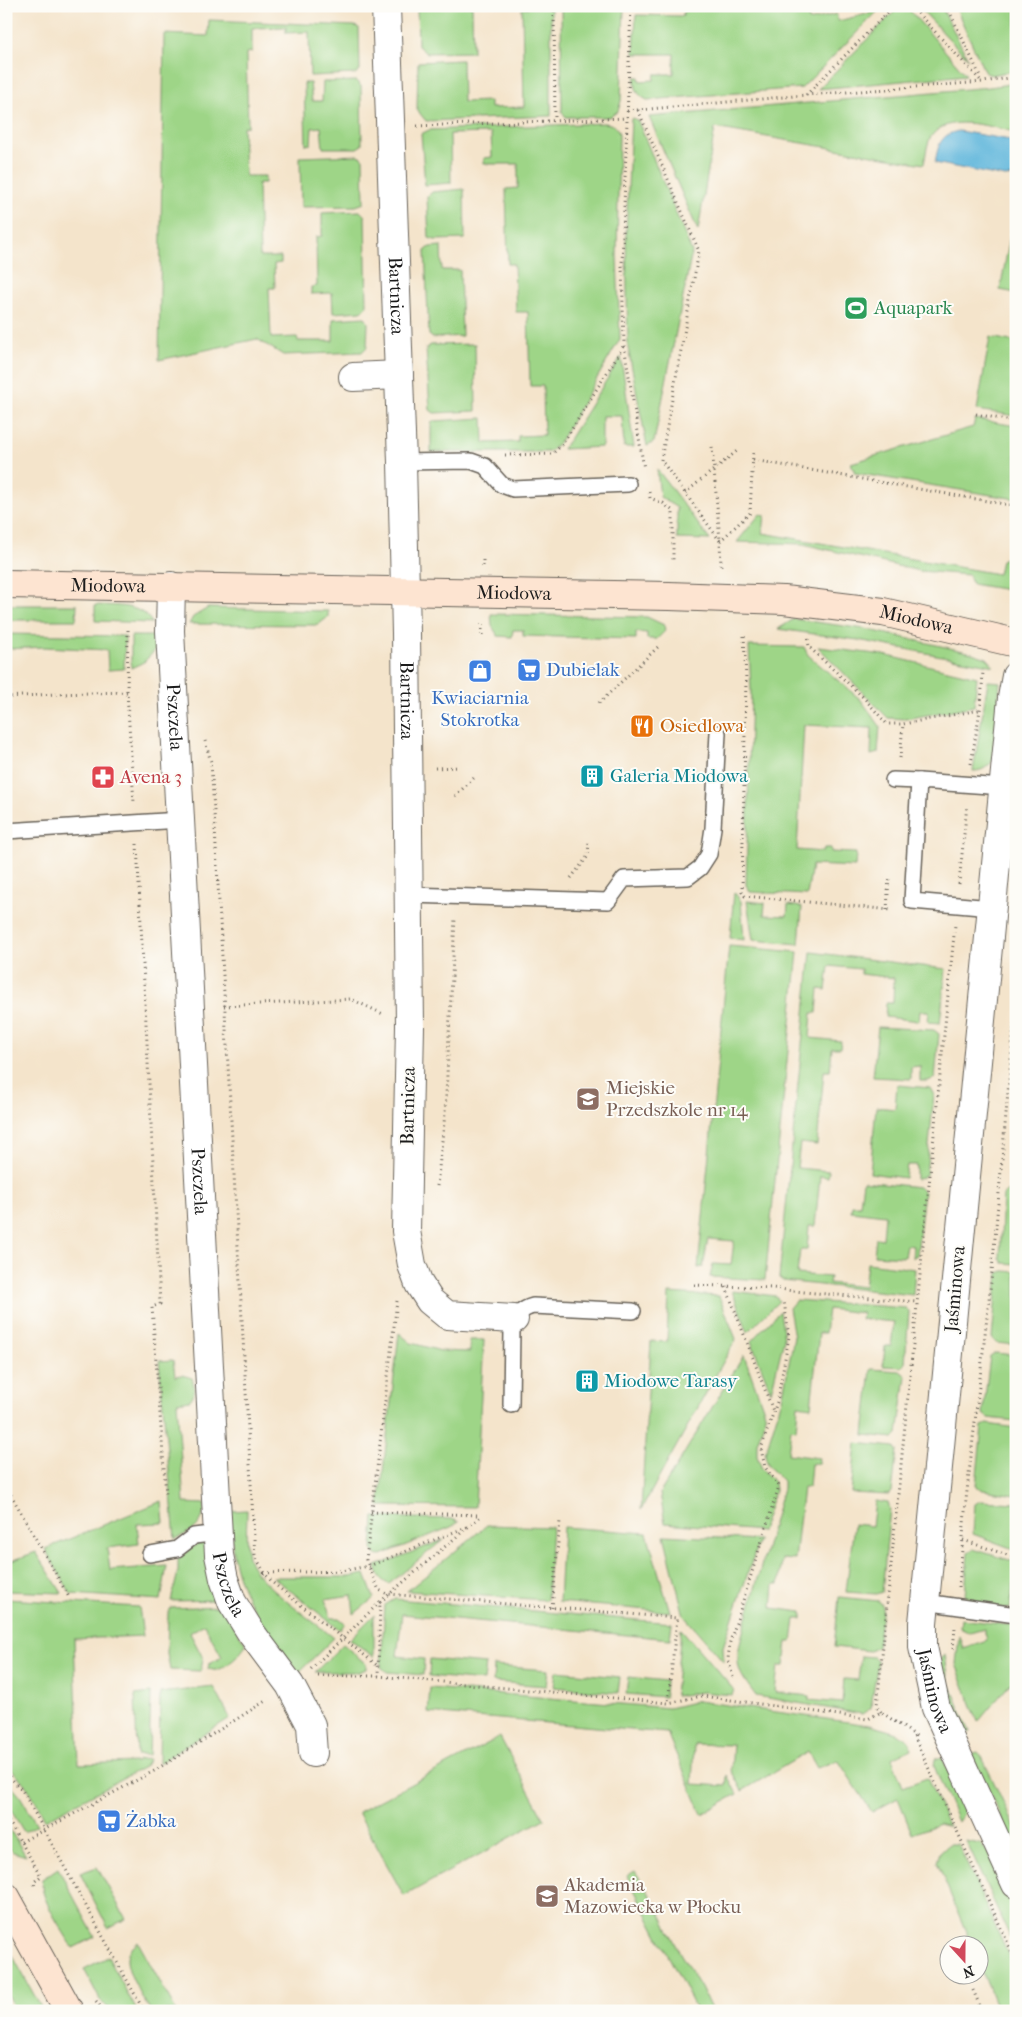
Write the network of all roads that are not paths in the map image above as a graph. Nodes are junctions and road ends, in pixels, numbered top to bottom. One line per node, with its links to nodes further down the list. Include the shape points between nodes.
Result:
1 (386, 6): 2 (street, Bartnicza)
2 (399, 374): 3 (street); 4 (street, Bartnicza)
3 (353, 376)
4 (402, 462): 5 (lane, via 472,461 484,466 502,484 513,489); 8 (street, Bartnicza)
5 (628, 484)
6 (6, 584): 7 (street, Miodowa)
7 (171, 586): 8 (street, Miodowa); 15 (street, Pszczela, via 170,631)
8 (404, 590): 9 (street, Miodowa, via 784,600 883,612); 17 (street, Bartnicza)
9 (1015, 641)
10 (1016, 676): 14 (street, Jaśminowa)
11 (718, 733): 17 (lane, via 709,854 700,868 688,877 624,879 608,901)
12 (893, 780): 13 (lane)
13 (919, 781): 14 (lane); 18 (lane, via 912,901)
14 (1003, 787): 18 (street, Jaśminowa)
15 (180, 820): 16 (lane); 22 (street, Pszczela)
16 (6, 831)
17 (409, 894): 20 (street, Bartnicza, via 406,1231 412,1265 430,1302 447,1315)
18 (992, 908): 24 (street, Jaśminowa)
19 (633, 1311): 20 (lane, via 533,1306 525,1308)
20 (514, 1319): 21 (lane)
21 (511, 1405)
22 (219, 1533): 23 (lane, via 194,1536 177,1549); 26 (street, Pszczela, via 219,1555 232,1602 252,1634 298,1680 311,1725)
23 (150, 1554)
24 (925, 1602): 25 (lane); 27 (street, Jaśminowa, via 923,1647 936,1708)
25 (1016, 1616)
26 (313, 1752)
27 (1016, 1884)
28 (6, 1897): 29 (street)
29 (69, 2011)

